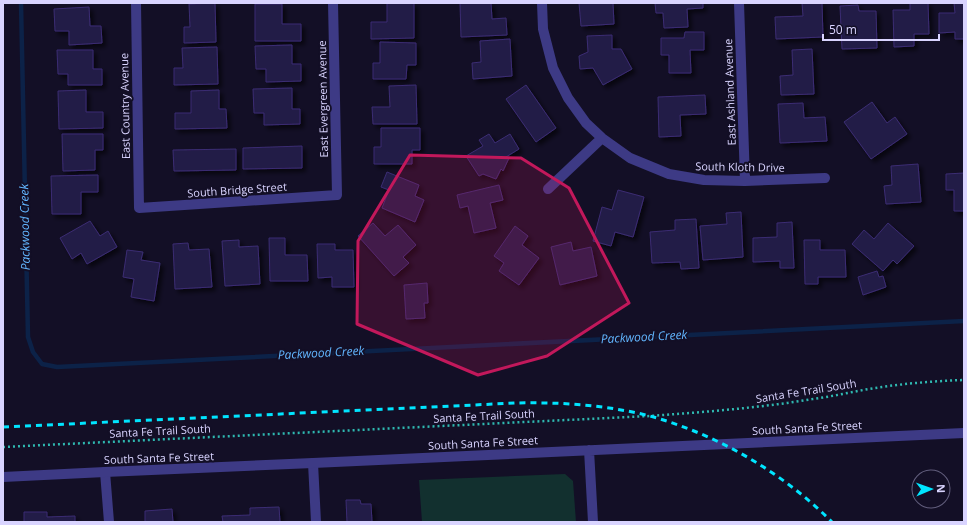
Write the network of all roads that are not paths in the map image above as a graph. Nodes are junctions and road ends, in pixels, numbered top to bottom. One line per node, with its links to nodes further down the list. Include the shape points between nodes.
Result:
1 (136, 3): 10 (street, East Country Avenue)
2 (333, 3): 9 (street, East Evergreen Avenue)
3 (542, 3): 5 (street, South Kloth Drive, via 543,29 553,68 568,98 586,123)
4 (739, 3): 7 (street, East Ashland Avenue)
5 (602, 138): 7 (street, South Kloth Drive, via 630,158 669,174 704,180); 8 (street)
6 (825, 178): 7 (street, South Kloth Drive)
7 (745, 181)
8 (548, 189)
9 (337, 195): 10 (street, South Bridge Street)
10 (139, 208)
11 (964, 433): 12 (street, South Santa Fe Street)
12 (589, 450): 13 (street, South Santa Fe Street); 18 (street)
13 (313, 463): 14 (street, South Santa Fe Street); 17 (street)
14 (105, 472): 15 (street, South Santa Fe Street); 16 (street)
15 (3, 477)
16 (109, 522)
17 (316, 522)
18 (593, 522)

